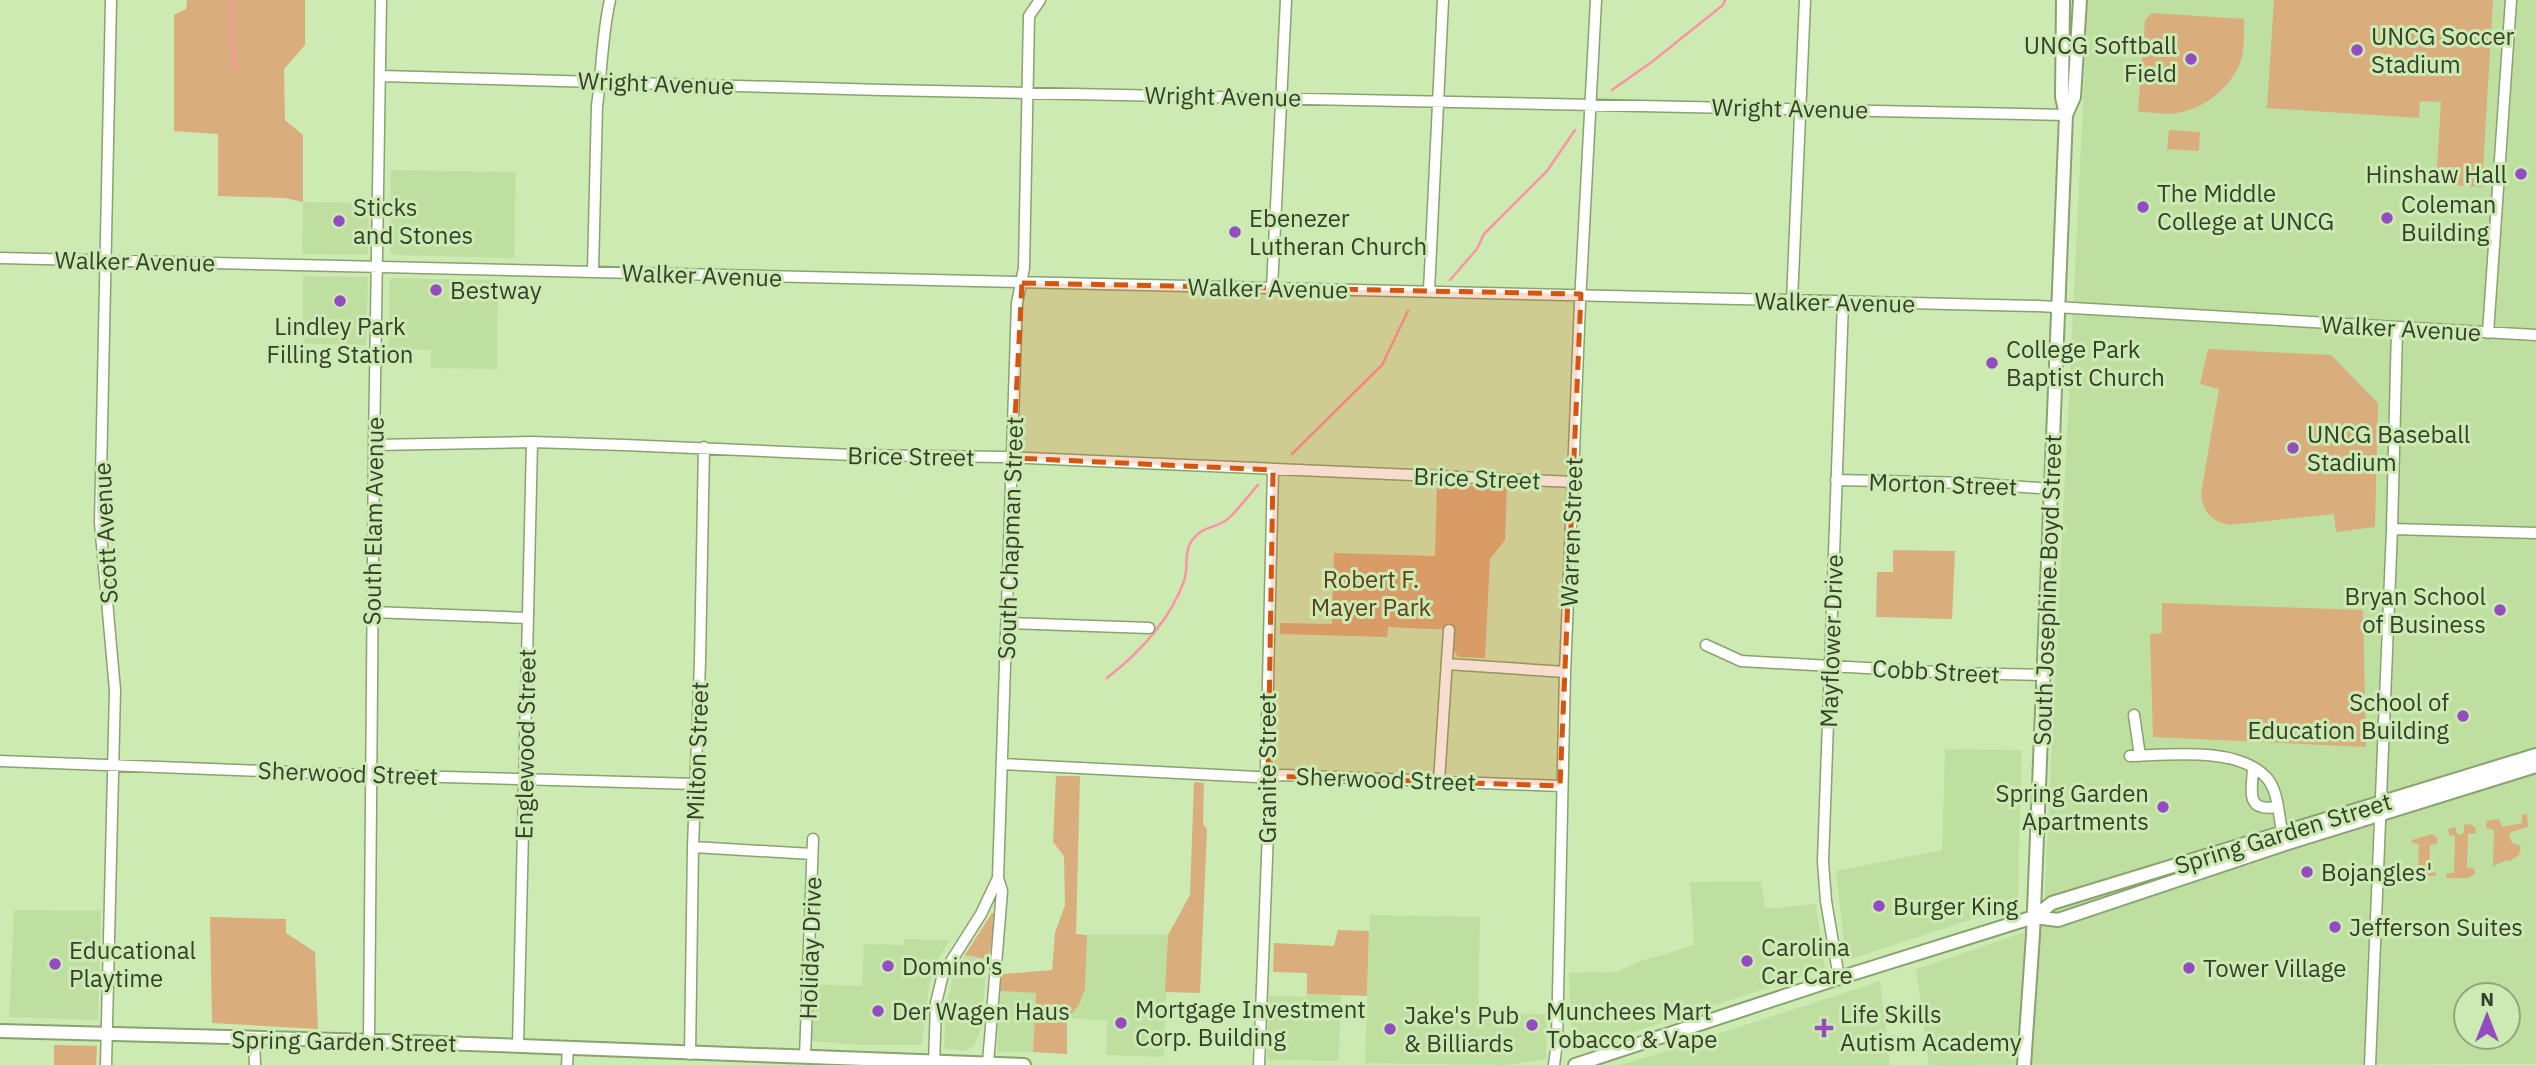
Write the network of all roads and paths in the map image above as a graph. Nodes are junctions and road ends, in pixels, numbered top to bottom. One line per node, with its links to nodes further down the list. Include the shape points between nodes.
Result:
1 (111, 0): 21 (street, Scott Avenue)
2 (381, 0): 12 (street, South Elam Avenue)
3 (610, 0): 13 (street)
4 (1286, 0): 15 (street)
5 (1443, 0): 16 (street)
6 (1596, 0): 17 (street, Warren Street)
7 (1805, 0): 18 (street)
8 (2063, 0): 19 (main road, South Josephine Boyd Street, via 2062,97)
9 (2080, 0): 19 (main road, South Josephine Boyd Street, via 2074,97)
10 (2511, 0): 32 (street)
11 (1032, 3): 14 (street, South Chapman Street)
12 (381, 76): 13 (street, Wright Avenue); 22 (street, South Elam Avenue)
13 (601, 81): 14 (street, Wright Avenue); 23 (street)
14 (1027, 92): 15 (street, Wright Avenue); 24 (street, South Chapman Street)
15 (1281, 97): 16 (street, Wright Avenue); 25 (street)
16 (1438, 100): 17 (street, Wright Avenue); 26 (street)
17 (1592, 104): 18 (street, Wright Avenue); 27 (street, Warren Street)
18 (1799, 108): 19 (street, Wright Avenue); 28 (street)
19 (2066, 115): 30 (main road, South Josephine Boyd Street)
20 (0, 258): 21 (street, Walker Avenue)
21 (107, 260): 22 (street, Walker Avenue); 57 (street, Scott Avenue, via 100,523 115,667)
22 (377, 267): 23 (street, Walker Avenue); 35 (street, South Elam Avenue)
23 (593, 271): 24 (street, Walker Avenue)
24 (1022, 283): 25 (street, Walker Avenue); 37 (street, South Chapman Street, via 1017,303)
25 (1272, 288): 26 (street, Walker Avenue)
26 (1429, 291): 27 (street, Walker Avenue)
27 (1581, 294): 28 (street, Walker Avenue); 40 (street, Warren Street)
28 (1792, 301): 29 (street, Walker Avenue)
29 (1843, 302): 30 (street, Walker Avenue); 39 (street, Mayflower Drive)
30 (2057, 307): 31 (street, Walker Avenue); 41 (main road, South Josephine Boyd Street)
31 (2397, 329): 32 (street, Walker Avenue); 42 (street)
32 (2488, 333): 33 (street, Walker Avenue)
33 (2536, 335)
34 (532, 442): 35 (street, Brice Street); 36 (street, Brice Street); 45 (street, Englewood Street)
35 (374, 445): 44 (street, South Elam Avenue)
36 (704, 447): 37 (street, Brice Street); 65 (street, Milton Street)
37 (1013, 458): 38 (street, Brice Street); 46 (street, South Chapman Street)
38 (1273, 470): 40 (street, Brice Street); 62 (street, Granite Street)
39 (1836, 480): 41 (street, Morton Street); 51 (street, Mayflower Drive)
40 (1573, 481): 52 (street, Warren Street)
41 (2051, 489): 53 (main road, South Josephine Boyd Street)
42 (2392, 529): 43 (street); 68 (street)
43 (2536, 533)
44 (372, 612): 45 (street); 61 (street, South Elam Avenue)
45 (528, 618): 63 (street, Englewood Street)
46 (1007, 623): 47 (street); 58 (street, South Chapman Street)
47 (1149, 628)
48 (1449, 630): 50 (street)
49 (1706, 645): 51 (street, Cobb Street, via 1741,661)
50 (1447, 664): 52 (street); 64 (street)
51 (1830, 666): 53 (street, Cobb Street); 75 (street, Mayflower Drive, via 1823,862)
52 (1564, 672): 66 (street, Warren Street)
53 (2044, 675): 74 (main road, South Josephine Boyd Street)
54 (2134, 715): 60 (street, via 2135,756 2209,755)
55 (2536, 755): 68 (main road, Spring Garden Street)
56 (0, 761): 57 (street, Sherwood Street)
57 (114, 764): 61 (street, Sherwood Street); 77 (street, Scott Avenue)
58 (1002, 764): 62 (street, Sherwood Street); 73 (street, South Chapman Street)
59 (2536, 766): 68 (main road, Spring Garden Street)
60 (2253, 768): 67 (street, via 2273,788); 67 (street, via 2255,804)
61 (370, 775): 63 (street, Sherwood Street); 79 (street, South Elam Avenue)
62 (1268, 776): 64 (street, Sherwood Street); 91 (street, Granite Street)
63 (524, 779): 65 (street, Sherwood Street); 80 (street, Englewood Street)
64 (1439, 781): 66 (street, Sherwood Street)
65 (696, 784): 71 (street, Milton Street)
66 (1560, 786): 92 (street, Warren Street)
67 (2277, 807): 69 (street)
68 (2381, 809): 69 (main road, Spring Garden Street); 95 (street)
69 (2284, 838): 74 (main road, Spring Garden Street, via 2058,920)
70 (813, 839): 72 (street, Holiday Drive)
71 (693, 847): 72 (street); 82 (street, Milton Street)
72 (813, 854): 83 (street, Holiday Drive)
73 (998, 878): 85 (street, South Chapman Street, via 943,974 936,1003); 86 (street, via 1002,891)
74 (2034, 917): 75 (main road, Spring Garden Street); 94 (main road, South Josephine Boyd Street)
75 (1839, 978): 93 (main road, Spring Garden Street)
76 (0, 1031): 77 (main road, Spring Garden Street)
77 (106, 1035): 78 (main road, Spring Garden Street); 87 (street, Scott Avenue)
78 (254, 1039): 79 (main road, Spring Garden Street); 88 (street)
79 (369, 1041): 80 (main road, Spring Garden Street)
80 (518, 1046): 81 (main road, Spring Garden Street)
81 (568, 1048): 82 (main road, Spring Garden Street); 89 (street)
82 (690, 1054): 83 (main road, Spring Garden Street)
83 (805, 1057): 84 (main road, Spring Garden Street)
84 (871, 1062): 85 (main road, Spring Garden Street)
85 (934, 1063): 86 (main road, Spring Garden Street)
86 (993, 1064): 90 (main road, Spring Garden Street)
87 (106, 1065)
88 (255, 1065)
89 (567, 1065)
90 (1024, 1065)
91 (1259, 1065)
92 (1554, 1065)
93 (1575, 1065)
94 (2024, 1065)
95 (2371, 1065)

